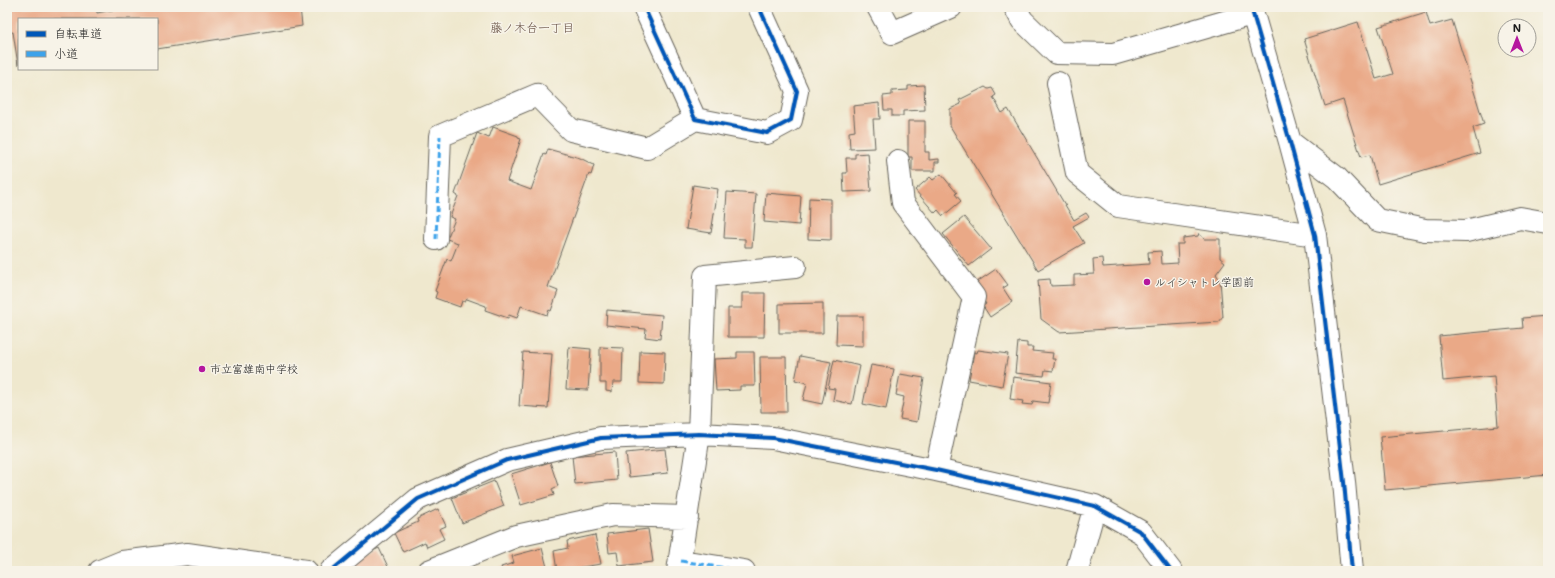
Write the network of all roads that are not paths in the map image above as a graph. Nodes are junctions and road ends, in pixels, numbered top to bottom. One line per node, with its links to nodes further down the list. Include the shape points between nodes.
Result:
1 (644, 7): 8 (street)
2 (759, 7): 8 (street, via 797,91 791,120 767,133)
3 (878, 7): 4 (street, via 892,33)
4 (951, 7)
5 (1015, 7): 6 (street, via 1022,20 1056,53 1113,54)
6 (1252, 10): 9 (street)
7 (1058, 83): 12 (street, via 1077,173 1118,206)
8 (695, 119): 13 (street, via 647,148 570,130 537,95 440,136)
9 (1290, 142): 11 (street, via 1337,178 1377,220 1425,230 1452,231 1466,231 1520,218); 12 (street)
10 (898, 161): 16 (street, via 904,203 974,297)
11 (1548, 223)
12 (1315, 235): 27 (street)
13 (436, 239)
14 (795, 267): 15 (street, via 705,276)
15 (699, 434): 16 (street, via 773,438); 18 (street); 22 (street, via 601,438 507,460 418,500)
16 (936, 470): 17 (street)
17 (1095, 506): 25 (street); 26 (street, via 1141,532)
18 (687, 517): 19 (street); 23 (street, via 613,515 516,536)
19 (680, 566): 24 (street)
20 (100, 571): 21 (street, via 122,562 187,554)
21 (306, 571)
22 (331, 571)
23 (429, 571)
24 (744, 571)
25 (1077, 571)
26 (1171, 571)
27 (1352, 571)

